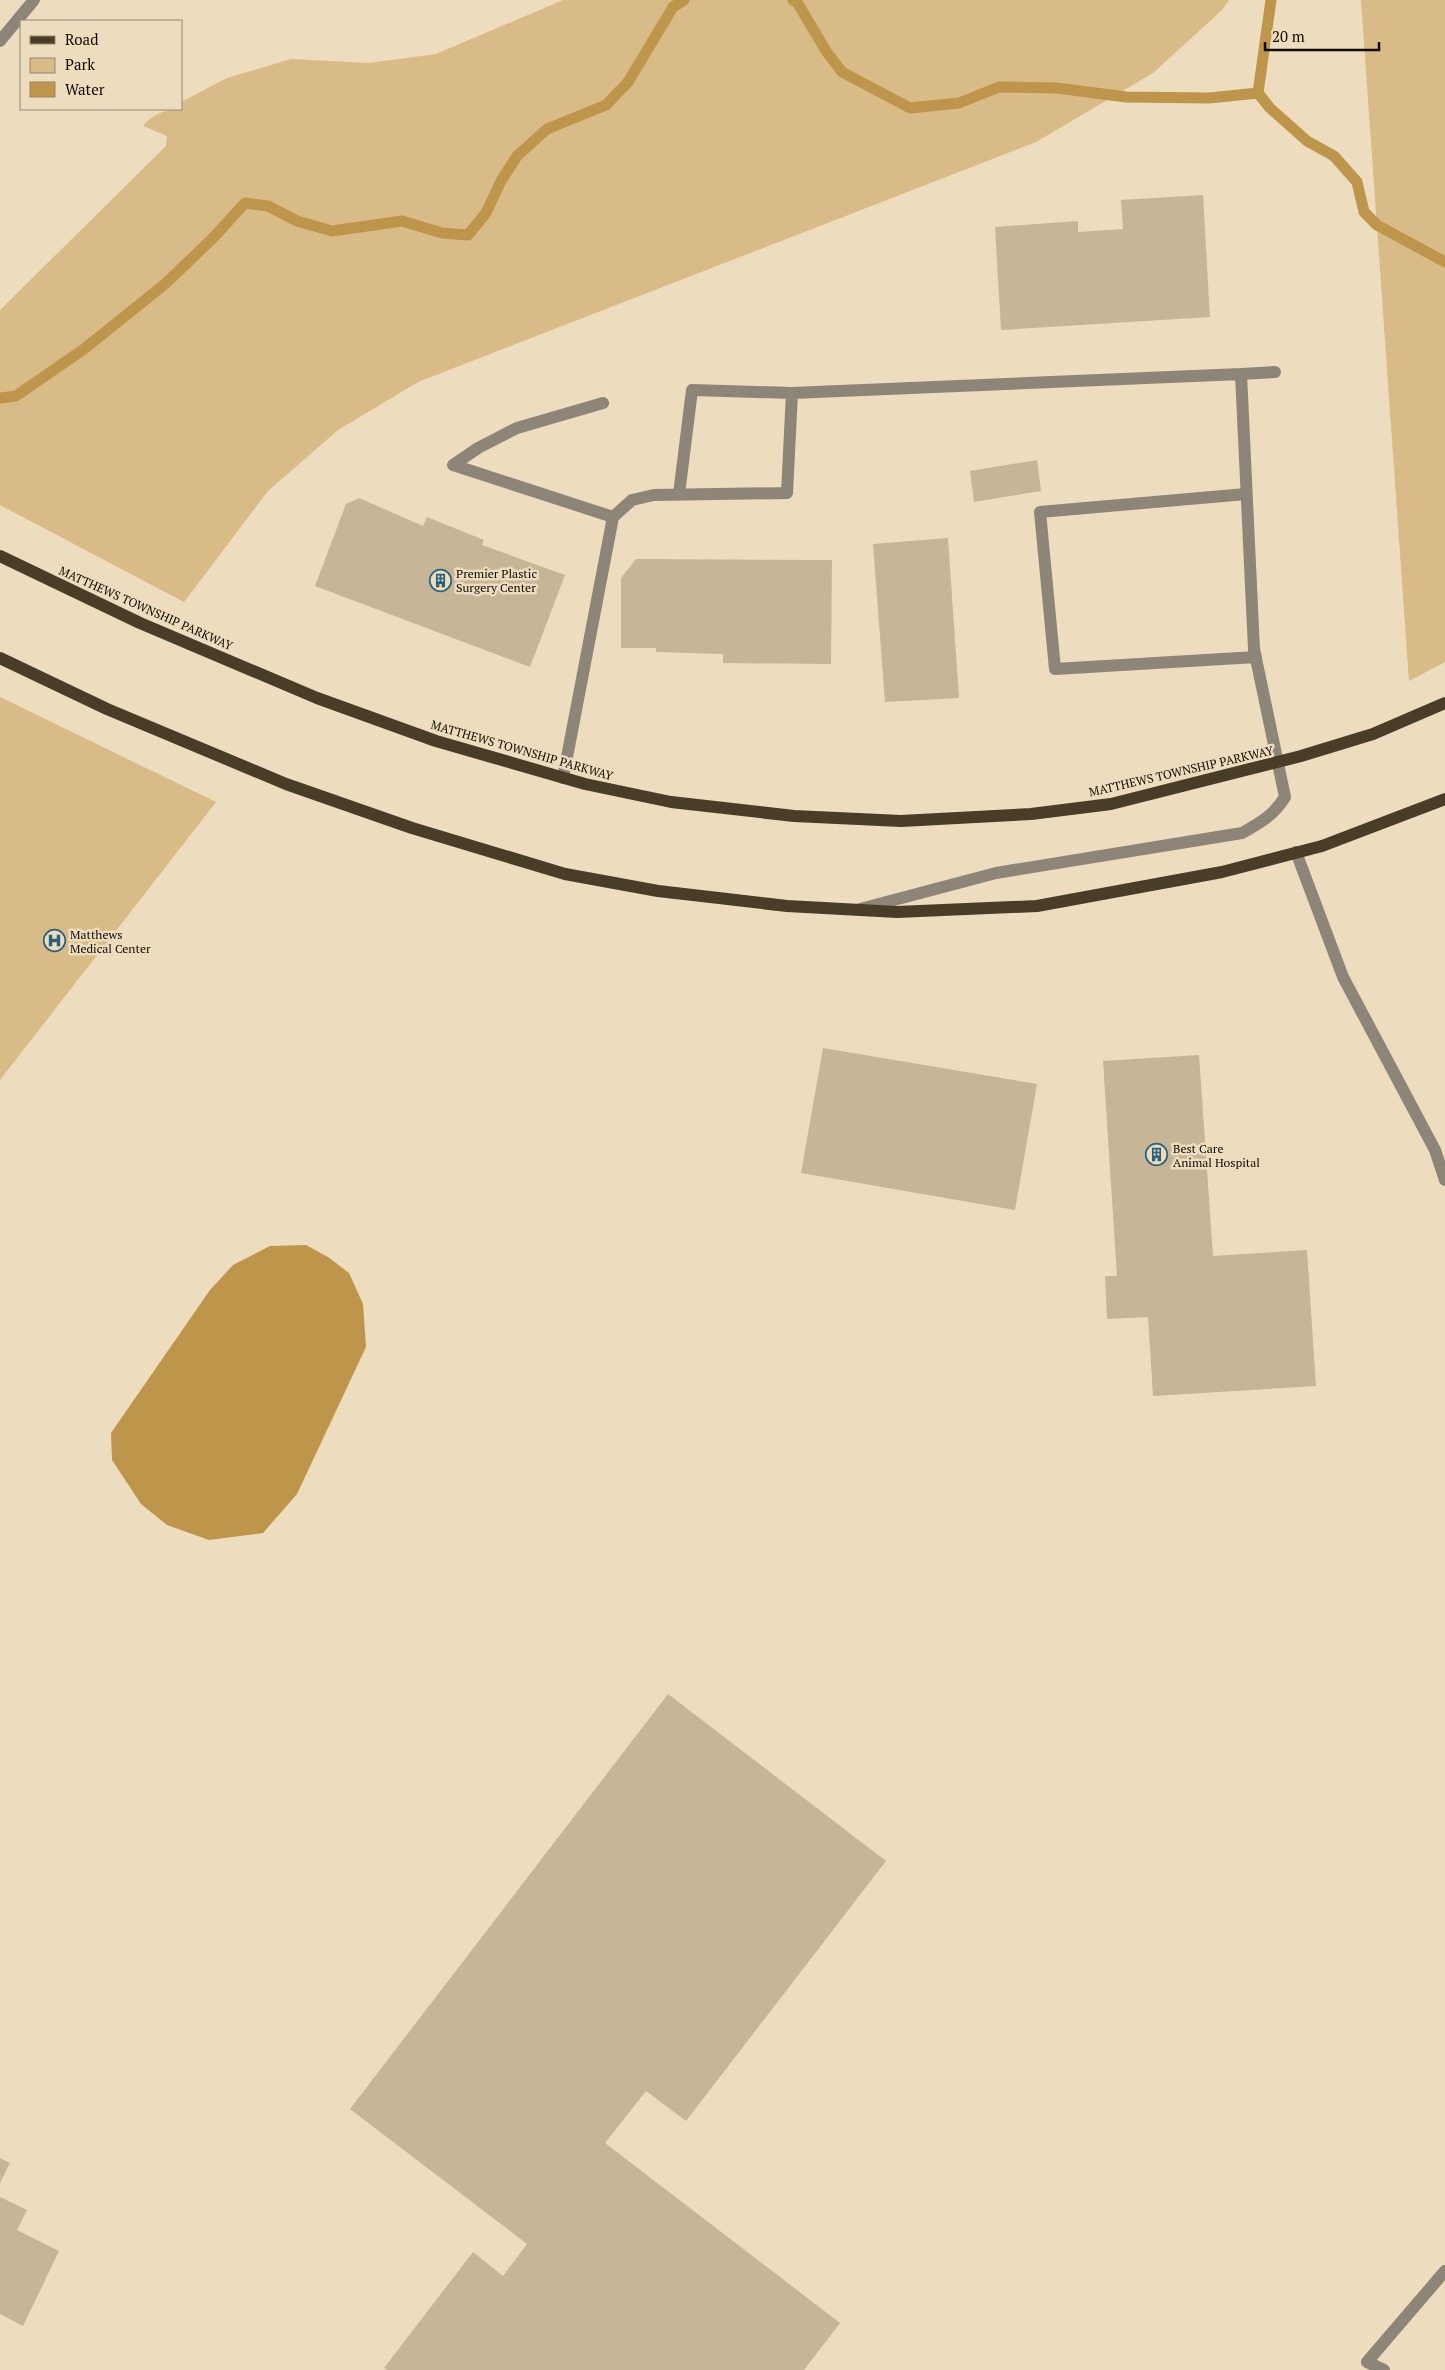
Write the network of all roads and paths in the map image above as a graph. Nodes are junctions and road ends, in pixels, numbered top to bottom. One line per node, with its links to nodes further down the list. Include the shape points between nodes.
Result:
1 (34, 0): 2 (street)
2 (0, 41)
3 (1275, 372): 4 (street)
4 (1241, 374): 5 (street); 8 (street)
5 (792, 393): 7 (street, via 692,390); 7 (street, via 787,493)
6 (603, 403): 9 (street, via 517,428 478,448 454,466)
7 (679, 494): 9 (street, via 632,500)
8 (1246, 494): 11 (street); 11 (street, via 1040,512 1055,669)
9 (613, 517): 15 (street)
10 (0, 556): 15 (main road, MATTHEWS TOWNSHIP PARKWAY, via 140,623 317,698 436,741)
11 (1256, 657): 14 (street)
12 (0, 658): 18 (main road, via 107,709 286,784 412,828 565,874 710,898)
13 (1445, 703): 14 (main road, MATTHEWS TOWNSHIP PARKWAY, via 1373,734)
14 (1279, 763): 15 (main road, MATTHEWS TOWNSHIP PARKWAY, via 1111,804 1031,814 901,821 794,816 671,802); 18 (street, via 1285,797 1278,809 1264,821 1242,833 996,873)
15 (563, 778)
16 (1445, 799): 17 (main road, via 1322,846)
17 (1296, 852): 18 (main road, via 1222,872 1037,906 896,912); 19 (street, via 1343,977 1435,1150)
18 (855, 910)
19 (1445, 1178)
20 (1445, 2270): 21 (street, via 1367,2362)
21 (1384, 2370)

